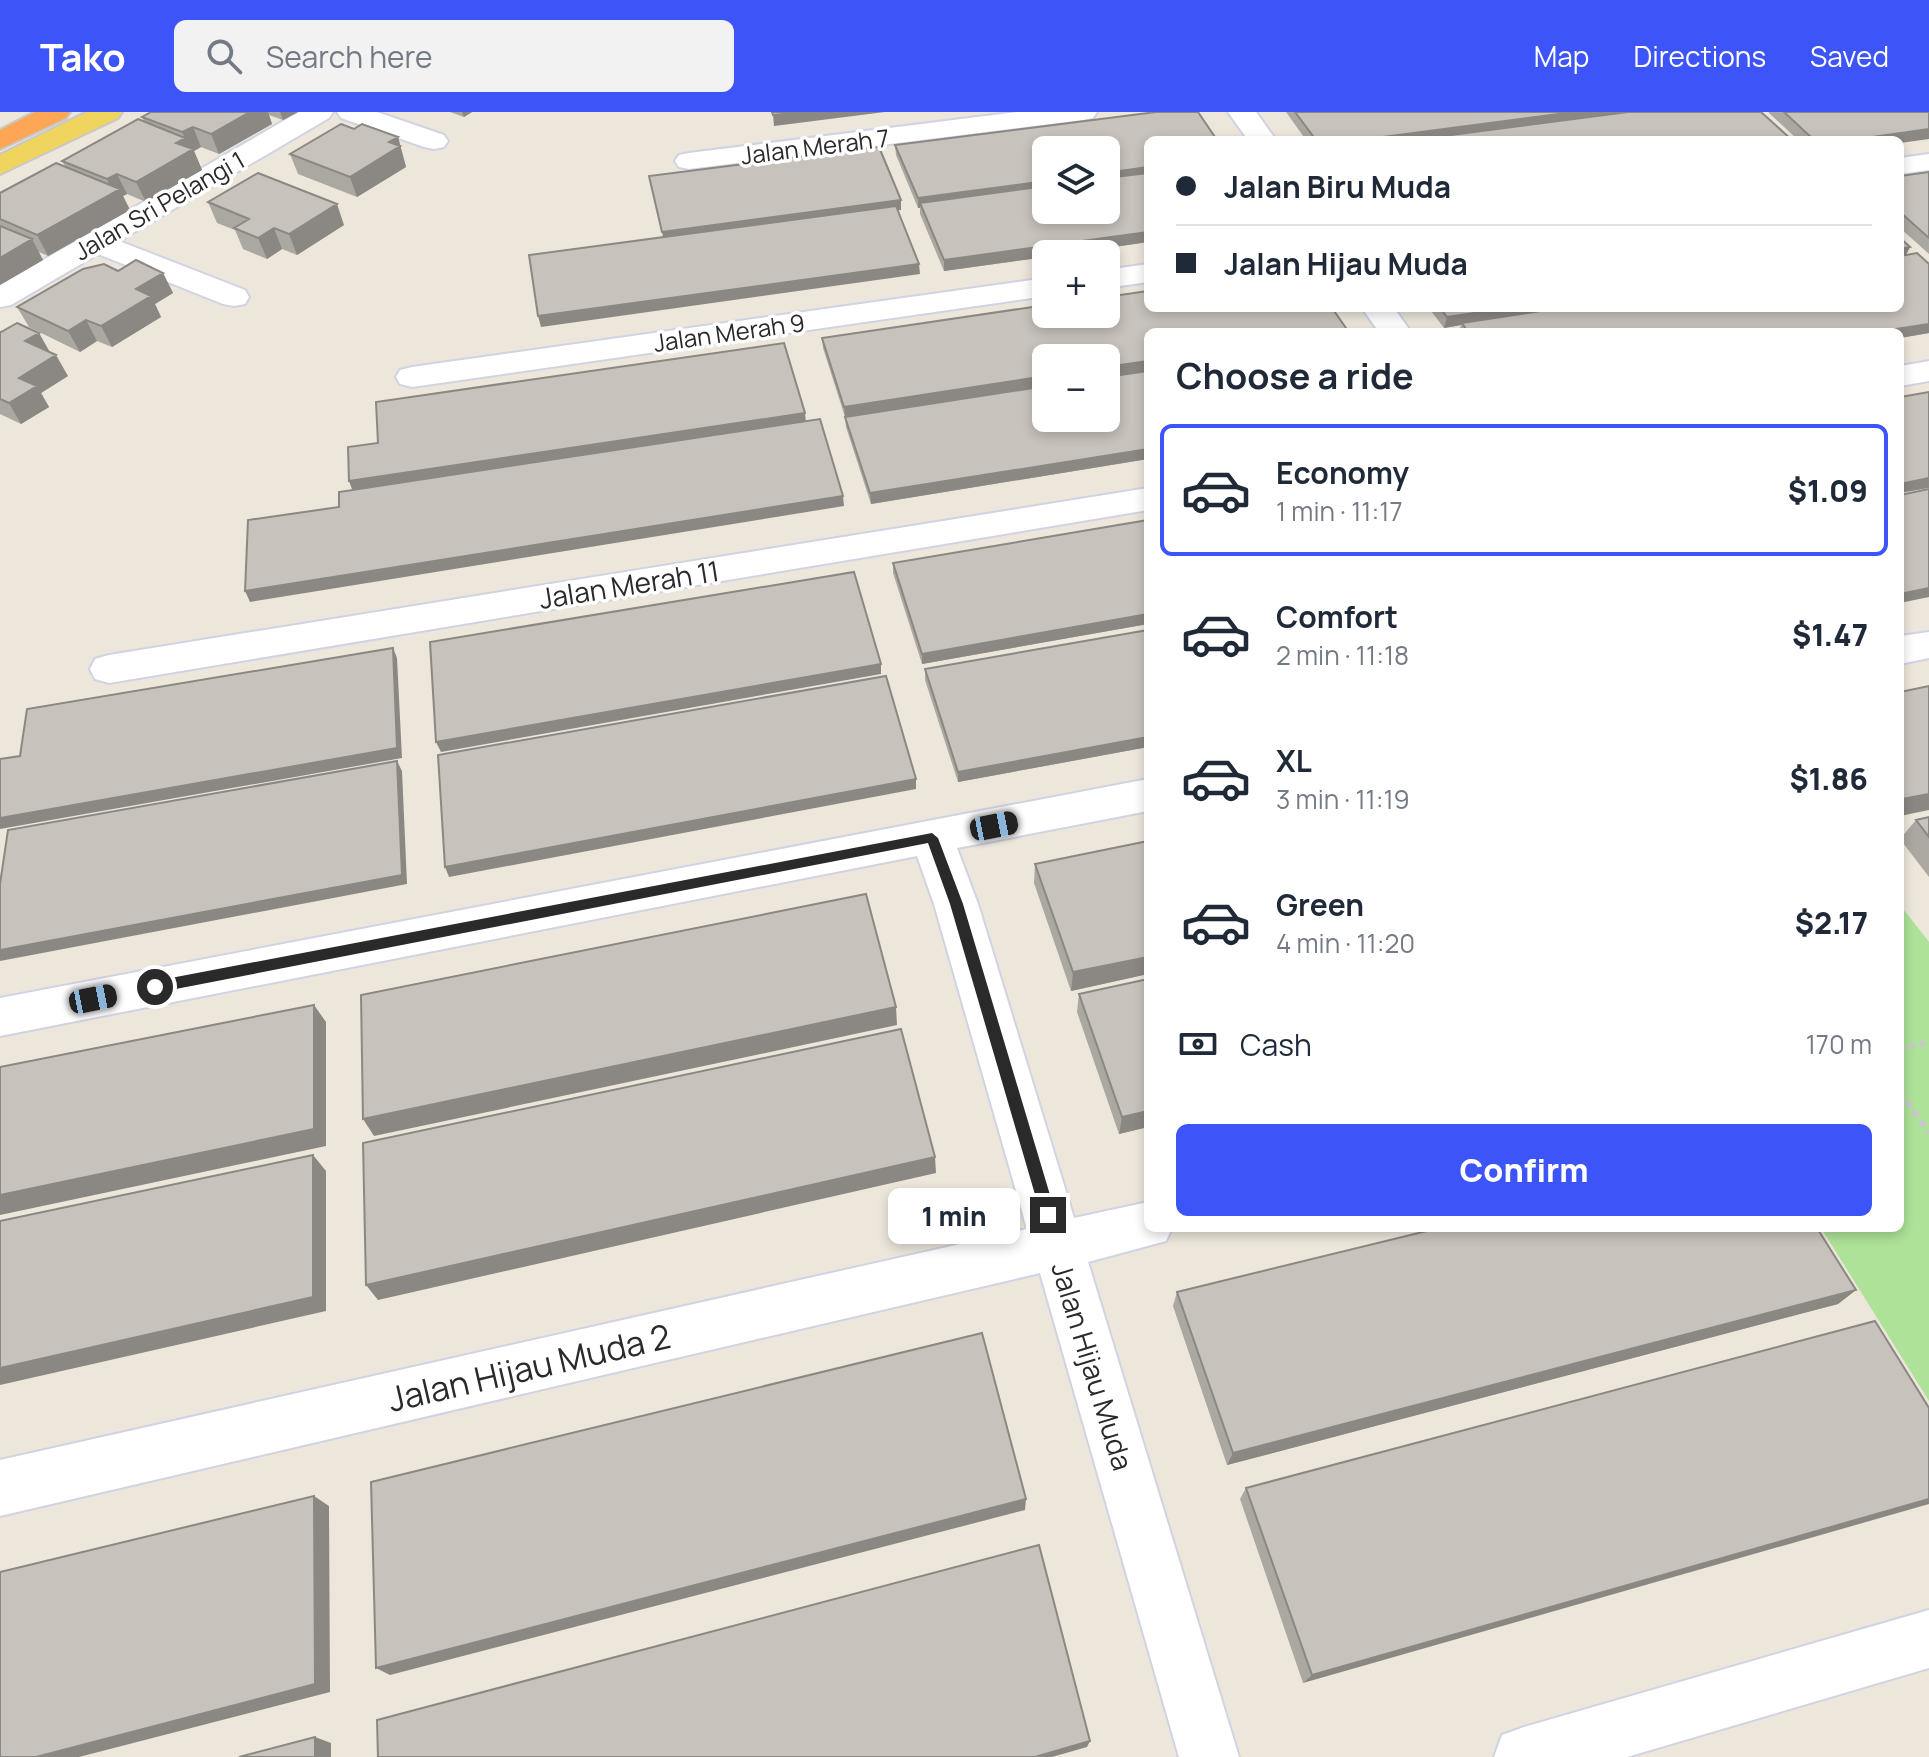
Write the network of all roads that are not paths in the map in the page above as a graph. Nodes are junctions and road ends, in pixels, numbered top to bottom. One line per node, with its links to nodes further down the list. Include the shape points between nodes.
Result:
1 (56, 112): 9 (highway)
2 (88, 112): 11 (main road)
3 (108, 112): 15 (main road)
4 (319, 112): 16 (street, Jalan Sri Pelangi 1)
5 (351, 112): 10 (street)
6 (1083, 112): 12 (street, Jalan Merah 7)
7 (1242, 112): 8 (street)
8 (1259, 136)
9 (0, 141)
10 (434, 141)
11 (0, 158)
12 (689, 161)
13 (1929, 162): 14 (street)
14 (1904, 165)
15 (0, 166)
16 (95, 242): 20 (street); 21 (street, Jalan Sri Pelangi 1)
17 (1144, 274): 18 (street)
18 (1120, 277)
19 (1032, 289): 24 (street, Jalan Merah 9)
20 (234, 297)
21 (0, 298)
22 (1929, 371): 23 (street)
23 (1904, 375)
24 (412, 377)
25 (1144, 500): 28 (street, Jalan Merah 11)
26 (1929, 645): 27 (street)
27 (1904, 649)
28 (109, 669)
29 (1144, 796): 30 (street)
30 (932, 838): 31 (street); 33 (street, Jalan Hijau Muda)
31 (0, 1017)
32 (1144, 1226): 33 (street, Jalan Hijau Muda 2)
33 (1057, 1246): 34 (street, Jalan Hijau Muda 2); 36 (street, Jalan Hijau Muda)
34 (0, 1488)
35 (1929, 1639): 37 (street)
36 (1209, 1757)
37 (1524, 1757)

